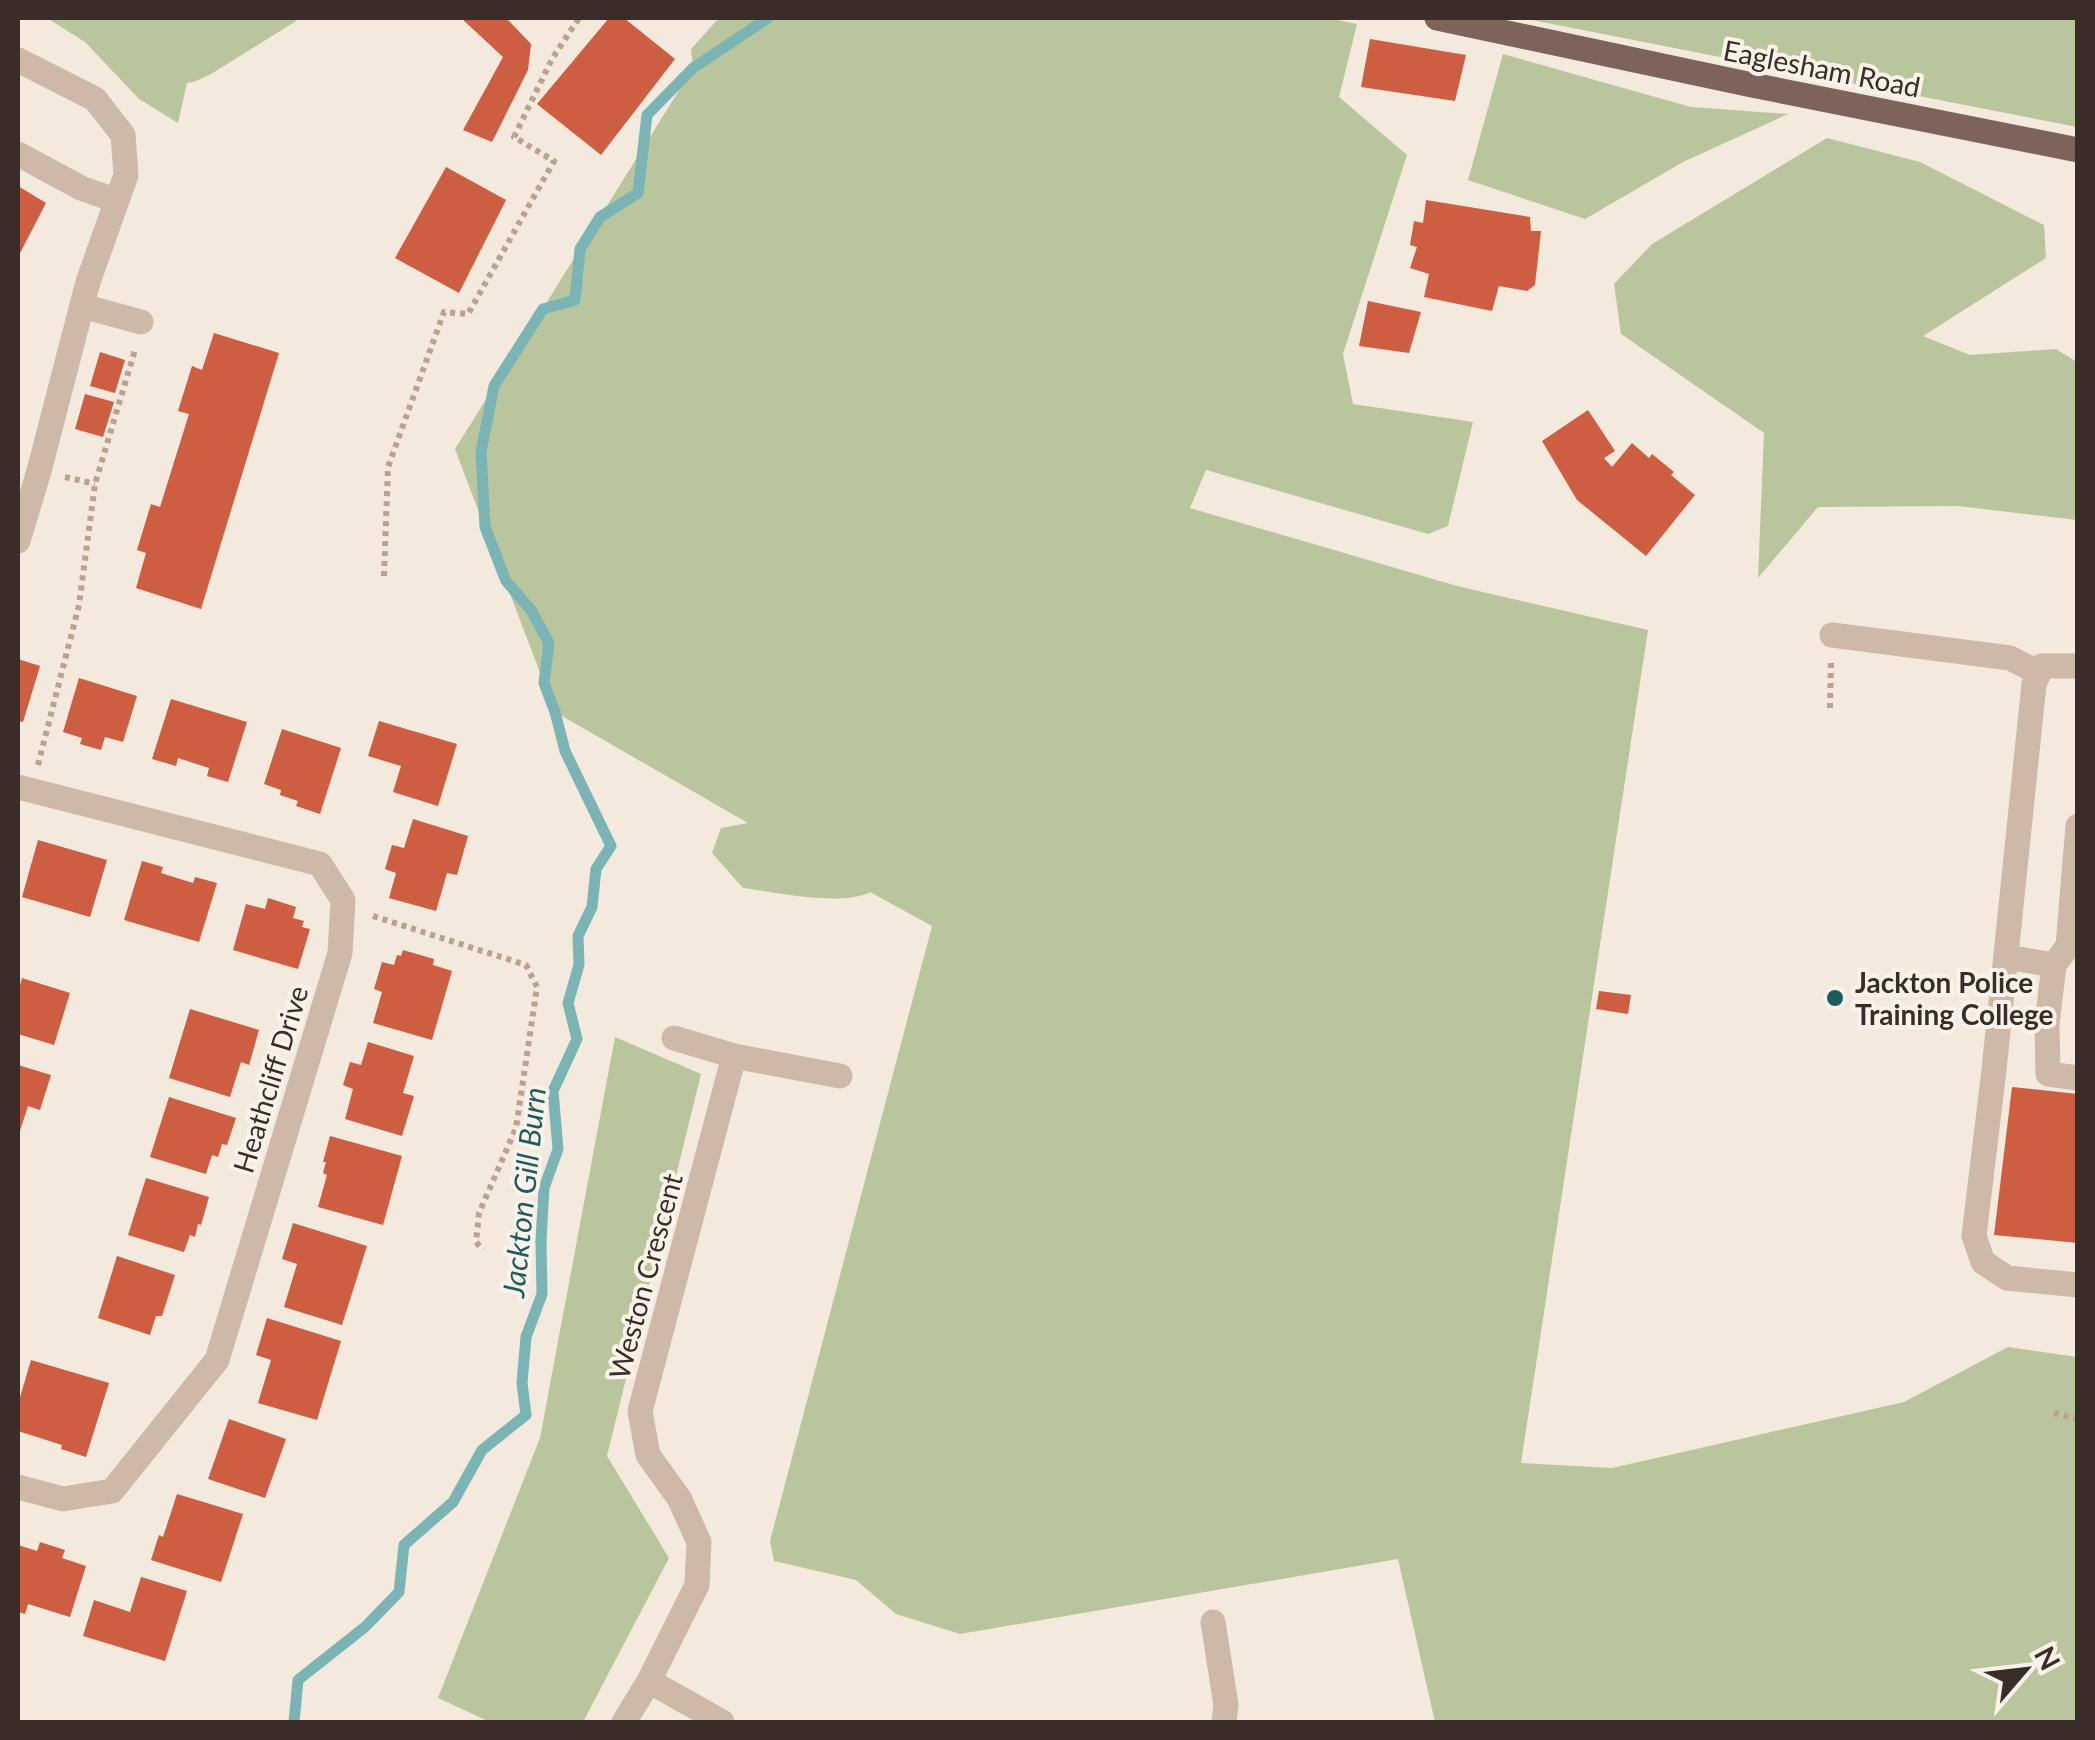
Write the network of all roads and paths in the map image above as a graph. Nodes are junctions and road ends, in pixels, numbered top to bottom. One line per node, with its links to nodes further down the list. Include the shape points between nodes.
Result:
1 (580, 18): 10 (path, via 514,137 554,161 468,314 444,312 388,467)
2 (1437, 18): 4 (main road, Eaglesham Road)
3 (18, 60): 6 (street, via 95,98 123,135 126,176)
4 (2078, 150)
5 (18, 154): 6 (street)
6 (117, 201): 7 (street)
7 (82, 306): 8 (street); 9 (street)
8 (141, 322): 15 (path, via 95,484 78,605)
9 (18, 541)
10 (384, 576)
11 (1832, 635): 13 (street, via 2010,658); 14 (path)
12 (2078, 666): 13 (street, via 2042,666)
13 (2038, 673): 19 (street)
14 (1830, 708)
15 (25, 789): 18 (street, via 320,864)
16 (2078, 826): 17 (street)
17 (2077, 836): 20 (street)
18 (343, 909): 25 (path, via 526,965 537,987 516,1128 479,1213 476,1242); 29 (street, Heathcliff Drive, via 340,953 217,1360 112,1492 63,1499)
19 (2006, 957): 20 (street); 26 (street, via 1974,1236 1982,1262 2007,1278)
20 (2064, 963): 24 (street, via 2047,1024 2048,1074)
21 (674, 1038): 22 (street)
22 (734, 1056): 23 (street); 31 (street, Weston Crescent, via 640,1411 648,1456 698,1542 697,1585)
23 (840, 1076)
24 (2078, 1078)
25 (483, 1250)
26 (2078, 1286)
27 (2054, 1412): 28 (path)
28 (2078, 1420)
29 (18, 1487)
30 (1213, 1622): 34 (street)
31 (648, 1681): 32 (street, Weston Crescent); 33 (street)
32 (624, 1722)
33 (722, 1722)
34 (1224, 1722)

